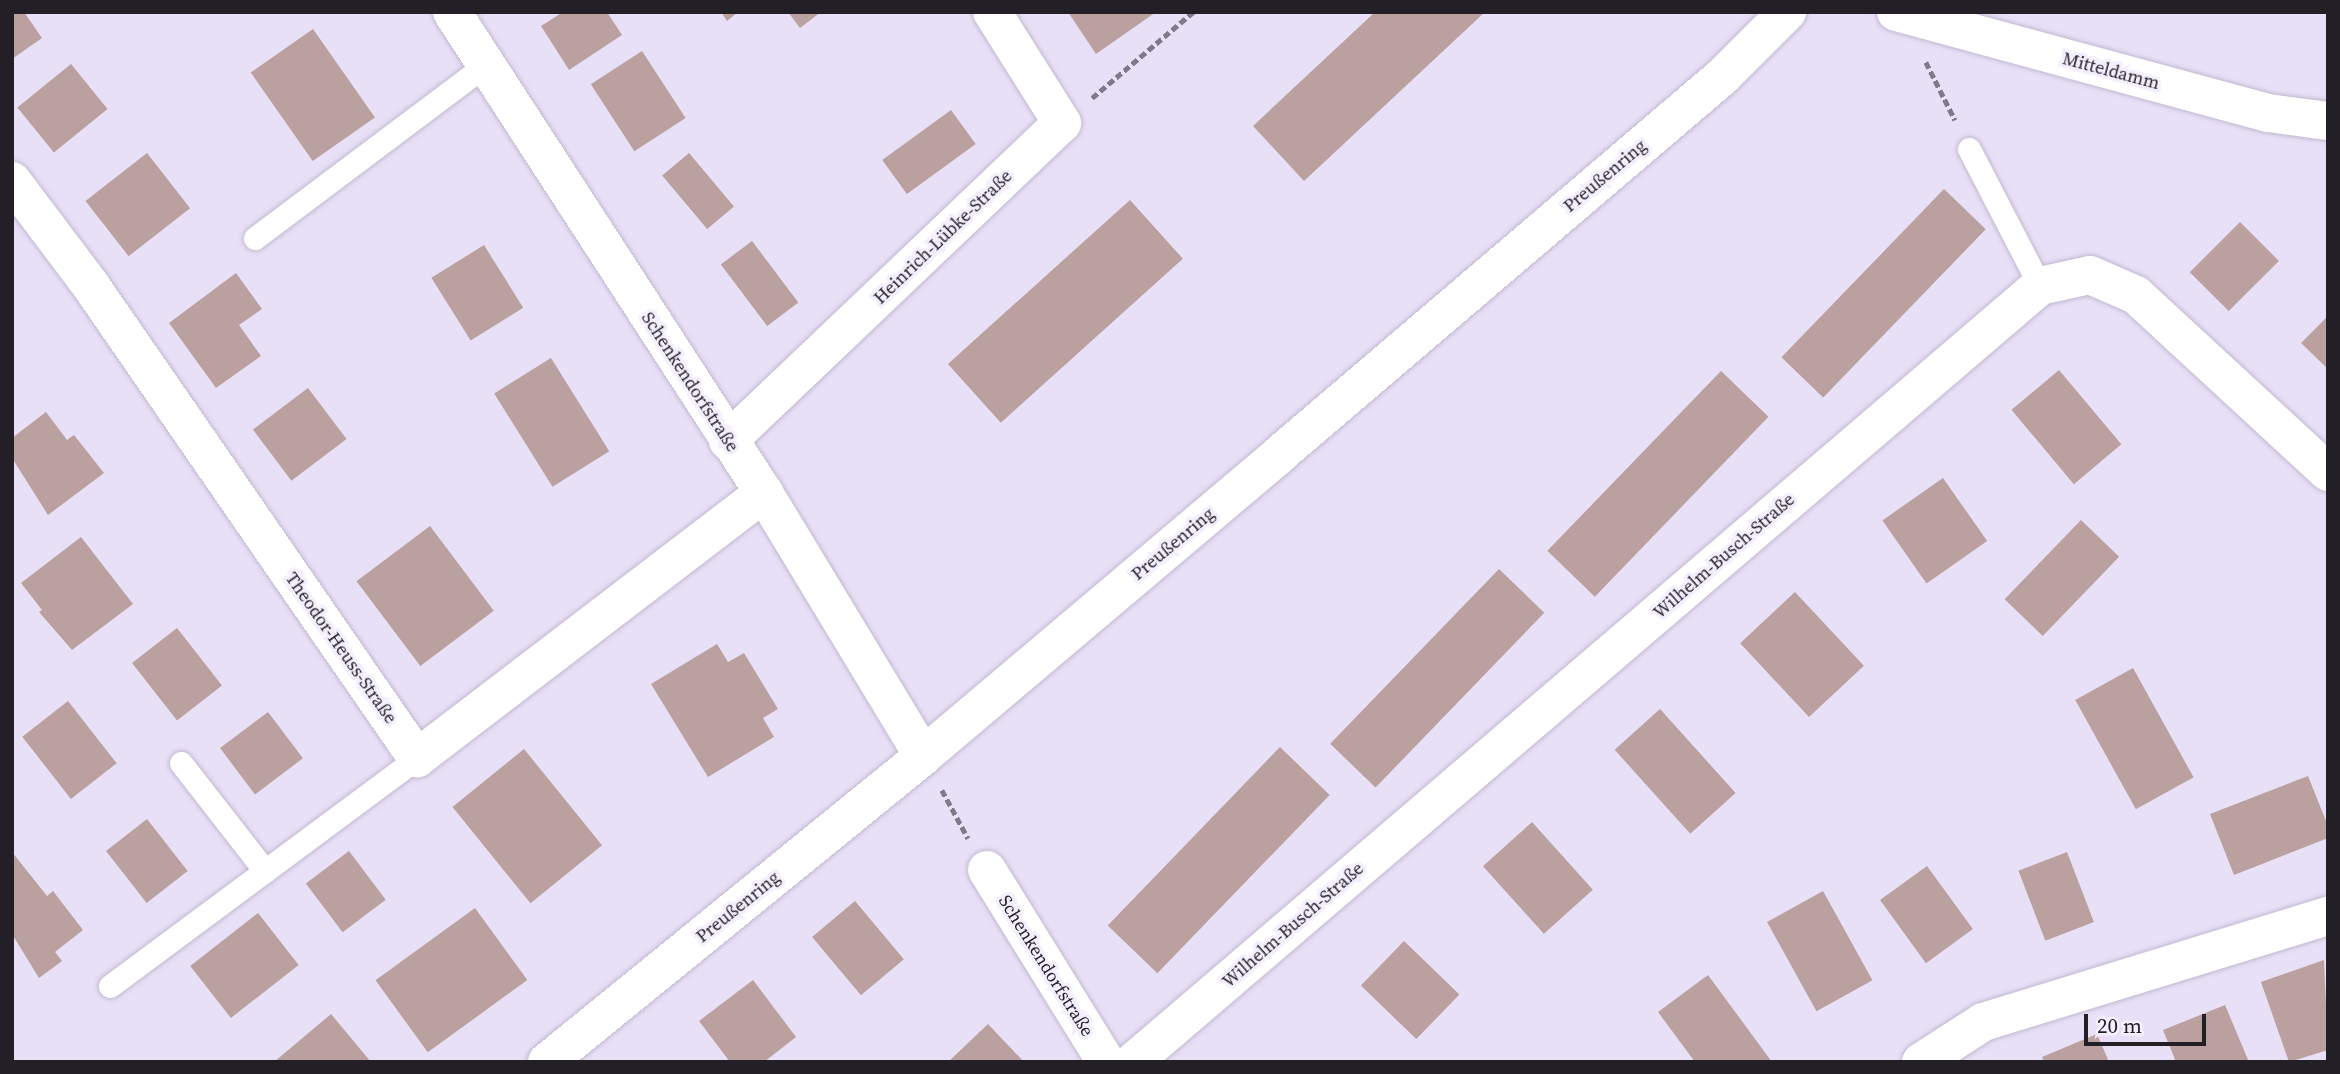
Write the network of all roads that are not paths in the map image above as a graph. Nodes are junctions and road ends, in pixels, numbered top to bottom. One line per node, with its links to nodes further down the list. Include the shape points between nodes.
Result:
1 (452, 12): 5 (street, Schenkendorfstraße)
2 (992, 12): 11 (street, Heinrich-Lübke-Straße, via 1062,123)
3 (1787, 12): 14 (street, Preußenring, via 1723,76)
4 (1900, 14): 6 (street, Mitteldamm, via 2268,113)
5 (485, 65): 9 (lane); 11 (street, Schenkendorfstraße)
6 (2328, 121)
7 (1969, 149): 10 (lane)
8 (12, 181): 15 (street, Theodor-Heuss-Straße, via 91,286)
9 (256, 238)
10 (2040, 286): 12 (street, Wilhelm-Busch-Straße, via 2090,275 2136,295); 23 (street, Wilhelm-Busch-Straße)
11 (728, 441): 13 (street, Schenkendorfstraße)
12 (2328, 472)
13 (764, 493): 14 (street, Schenkendorfstraße); 15 (street)
14 (923, 756): 21 (street, Preußenring)
15 (417, 758): 18 (lane)
16 (181, 763): 18 (lane)
17 (986, 870): 22 (street, Schenkendorfstraße)
18 (265, 872): 20 (lane)
19 (2328, 916): 24 (street, via 1983,1022)
20 (110, 986)
21 (547, 1062)
22 (1106, 1062)
23 (1133, 1062)
24 (1921, 1062)

